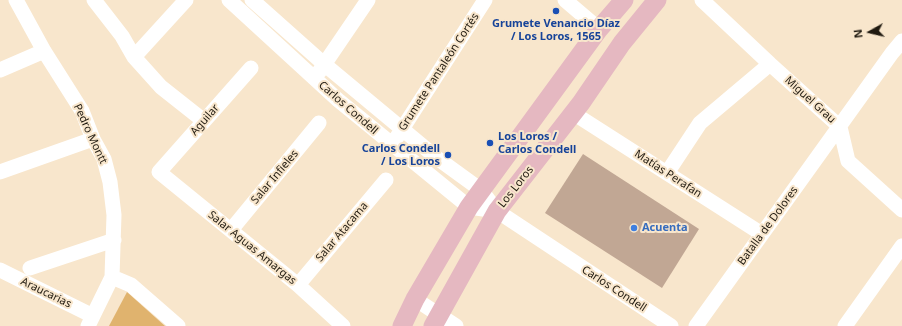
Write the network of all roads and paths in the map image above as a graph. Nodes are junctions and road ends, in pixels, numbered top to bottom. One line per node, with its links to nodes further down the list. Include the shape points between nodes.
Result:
1 (16, 0): 15 (street, Pedro Montt)
2 (94, 0): 16 (street, via 122,36)
3 (186, 0): 16 (street)
4 (229, 0): 12 (street, Carlos Condell)
5 (368, 0): 17 (street)
6 (485, 0): 26 (street, Grumete Pantaleón Cortés)
7 (565, 0): 13 (street)
8 (624, 0): 13 (main road)
9 (657, 0): 22 (main road, Los Loros, via 622,42)
10 (702, 0): 18 (street, Miguel Grau)
11 (254, 1): 12 (street); 17 (street, Carlos Condell)
12 (245, 14): 21 (street, Carlos Condell)
13 (599, 29): 33 (main road)
14 (902, 41): 25 (street, Batalla de Dolores)
15 (44, 51): 20 (street); 27 (street, Pedro Montt, via 82,111)
16 (134, 57): 23 (street, via 161,87)
17 (324, 64): 21 (street); 26 (street, Carlos Condell)
18 (770, 64): 25 (street, Miguel Grau); 31 (street, via 700,122)
19 (251, 68): 23 (street, Aguilar)
20 (0, 70)
21 (314, 79): 28 (street, Carlos Condell)
22 (573, 113): 31 (street, Matías Perafan); 36 (main road, Los Loros)
23 (204, 121): 30 (street, Aguilar)
24 (319, 123): 37 (street, Salar Infieles)
25 (840, 127): 35 (street, Miguel Grau, via 848,161); 38 (street, Batalla de Dolores)
26 (402, 130): 28 (street, Grumete Pantaleón Cortés); 33 (street, Carlos Condell)
27 (93, 139): 29 (street); 39 (street, Pedro Montt, via 104,159 110,182)
28 (392, 145): 34 (street, Carlos Condell)
29 (0, 172)
30 (159, 172): 37 (street, Salar Aguas Amargas)
31 (667, 173): 38 (street, Matías Perafan)
32 (386, 180): 44 (street, Salar Atacama)
33 (481, 190): 34 (main road); 36 (street, Carlos Condell)
34 (469, 207): 36 (street, Carlos Condell); 45 (main road)
35 (902, 210)
36 (497, 211): 46 (main road, Los Loros); 52 (street, Carlos Condell)
37 (231, 230): 44 (street, Salar Aguas Amargas)
38 (762, 234): 53 (street, Batalla de Dolores)
39 (114, 240): 41 (street); 43 (street, Pedro Montt)
40 (902, 246): 54 (street)
41 (30, 268)
42 (0, 270): 47 (street, Araucarias)
43 (112, 277): 47 (street, Pedro Montt); 48 (street, via 131,285)
44 (298, 285): 49 (street, Salar Aguas Amargas)
45 (416, 299): 46 (street); 50 (main road)
46 (436, 320): 51 (street)
47 (90, 321)
48 (178, 326)
49 (343, 326)
50 (402, 326)
51 (456, 326)
52 (671, 326)
53 (696, 326)
54 (845, 326)

